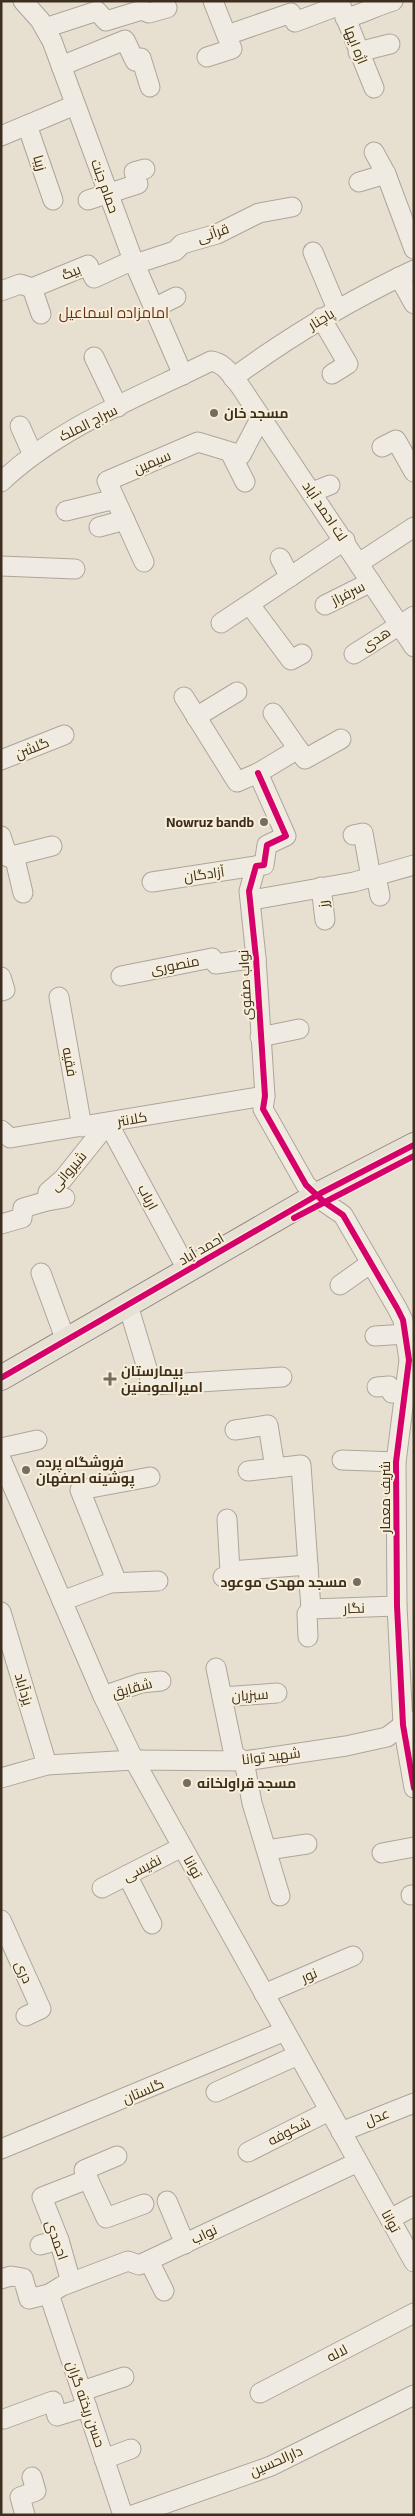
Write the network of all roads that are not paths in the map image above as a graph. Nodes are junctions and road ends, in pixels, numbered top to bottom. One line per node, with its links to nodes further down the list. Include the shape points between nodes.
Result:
1 (23, 1): 7 (street, حمام جنت)
2 (164, 1): 7 (street, via 167,8 149,13 142,10 106,21 97,11)
3 (214, 1): 8 (street)
4 (393, 1): 5 (street, via 376,5 367,13)
5 (342, 8): 6 (street, via 295,22 291,13); 11 (street, اژه ایها)
6 (287, 14): 8 (street); 9 (street)
7 (45, 28): 13 (street, حمام جنت)
8 (227, 35): 12 (street, via 232,48)
9 (297, 38)
10 (390, 44): 11 (street)
11 (358, 52): 15 (street, اژه ایها)
12 (207, 57)
13 (61, 66): 14 (street, via 125,40 135,61 141,58); 16 (street, حمام جنت)
14 (150, 87)
15 (374, 88)
16 (75, 105): 17 (street); 23 (street, حمام جنت)
17 (27, 125): 18 (street); 24 (street, زیبا)
18 (1, 136)
19 (374, 152): 21 (street)
20 (145, 169): 23 (street, via 134,172 138,184)
21 (386, 174): 22 (street); 27 (street)
22 (360, 182)
23 (109, 194): 25 (street); 29 (street, حمام جنت)
24 (53, 200)
25 (88, 200)
26 (292, 206): 29 (street, قرآنی, via 259,213 217,234 182,244 175,252)
27 (414, 249)
28 (313, 252): 36 (street)
29 (134, 262): 31 (street, بیگ, via 94,278 88,265); 35 (street, حمام جنت)
30 (406, 273): 34 (street); 36 (street, پاچنار)
31 (32, 288): 32 (street, بیگ, via 20,284); 37 (street)
32 (1, 291)
33 (176, 297): 35 (street)
34 (414, 304)
35 (154, 308): 40 (street, حمام جنت)
36 (329, 313): 39 (street, via 348,364); 41 (street, پاچنار)
37 (41, 314)
38 (94, 357): 42 (street)
39 (332, 374)
40 (183, 375): 41 (street, via 211,361 225,366); 42 (street, سراج الملک)
41 (233, 378): 43 (street, لت احمد آباد)
42 (118, 407): 47 (street, سراج الملک, via 58,438)
43 (261, 417): 46 (street, via 241,455); 52 (street, لت احمد آباد)
44 (20, 426): 47 (street)
45 (382, 447): 48 (street, via 396,440)
46 (230, 452): 50 (street); 53 (street, سیمین, via 198,442 107,481)
47 (33, 455): 49 (street, سراج الملک)
48 (414, 472)
49 (1, 482)
50 (245, 482)
51 (330, 485): 52 (street)
52 (312, 492): 58 (street, لت احمد آباد)
53 (115, 499): 54 (street); 55 (street, سیمین)
54 (66, 511)
55 (125, 520): 57 (street); 60 (street, سیمین)
56 (414, 527): 61 (street)
57 (99, 528)
58 (345, 540): 61 (street, لت احمد آباد); 64 (street)
59 (280, 558): 64 (street)
60 (144, 562)
61 (359, 563): 65 (street, لت احمد آباد)
62 (1, 566): 63 (street)
63 (75, 570)
64 (290, 577): 66 (street)
65 (371, 582): 67 (street, سرفراز); 68 (street, لت احمد آباد)
66 (250, 604): 69 (street); 71 (street, via 291,660)
67 (325, 605)
68 (406, 620): 70 (street, لت احمد آباد); 72 (street, هدی)
69 (221, 623)
70 (414, 647)
71 (302, 654)
72 (354, 654)
73 (237, 692): 76 (street)
74 (184, 698): 76 (street)
75 (273, 713): 79 (street)
76 (196, 716): 81 (street, via 236,782)
77 (64, 735): 80 (street, گلشن)
78 (341, 739): 79 (street, via 305,759)
79 (298, 749): 81 (street)
80 (1, 760)
81 (258, 773): 87 (street, نواب صفوی, via 286,836 267,845 264,865)
82 (353, 835): 88 (street, via 363,833)
83 (1, 836): 85 (street, via 8,857)
84 (52, 846): 85 (street)
85 (14, 855): 91 (street)
86 (414, 865): 88 (street)
87 (256, 866): 89 (street, آزادگان); 93 (street, نواب صفوی, via 249,890)
88 (374, 876): 90 (street); 92 (street)
89 (152, 882)
90 (322, 888): 93 (street); 94 (street, رز)
91 (23, 893)
92 (380, 896)
93 (252, 900): 95 (street, نواب صفوی)
94 (325, 920)
95 (256, 958): 96 (street, منصوری, via 216,964 212,958); 101 (street, نواب صفوی)
96 (121, 976)
97 (1, 977): 98 (street, via 5,990)
98 (1, 991)
99 (59, 996): 104 (street, فقیه)
100 (299, 1029): 101 (street)
101 (260, 1037): 102 (street, نواب صفوی)
102 (265, 1096): 103 (street, کلانتر); 108 (street, via 274,1103 317,1178)
103 (108, 1123): 104 (street, کلانتر); 109 (street, شیروانی, via 62,1180 48,1192 56,1199 24,1208 22,1218); 111 (street, ارباب)
104 (82, 1127): 105 (street, کلانتر, via 10,1138)
105 (1, 1130)
106 (414, 1144): 108 (main road, احمد آباد)
107 (414, 1156): 108 (main road, احمد آباد)
108 (321, 1197): 110 (street, شریف معمار, via 343,1215); 111 (main road, احمد آباد); 114 (main road, احمد آباد)
109 (1, 1224)
110 (371, 1263): 113 (street); 115 (street, شریف معمار, via 403,1320)
111 (188, 1271): 114 (main road, احمد آباد)
112 (41, 1274): 117 (street)
113 (340, 1285)
114 (129, 1309): 117 (main road, احمد آباد); 118 (street, via 152,1385); 120 (main road, احمد آباد)
115 (406, 1334): 116 (street); 122 (street, شریف معمار)
116 (376, 1336)
117 (66, 1341): 119 (main road, احمد آباد)
118 (282, 1377)
119 (1, 1378)
120 (1, 1386)
121 (376, 1387): 122 (street, via 389,1386 392,1393)
122 (410, 1391): 128 (street, شریف معمار)
123 (235, 1430): 129 (street, via 268,1425)
124 (37, 1440): 125 (street)
125 (1, 1448)
126 (1, 1458): 138 (street, توانا)
127 (342, 1460): 128 (street)
128 (396, 1462): 132 (street, شریف معمار)
129 (275, 1468): 130 (street); 134 (street, via 301,1465)
130 (248, 1471)
131 (150, 1477): 136 (street, via 80,1490 114,1575)
132 (405, 1516): 137 (street, شریف معمار)
133 (227, 1519): 134 (street, via 225,1574)
134 (308, 1564): 139 (street)
135 (158, 1581): 136 (street)
136 (110, 1583): 138 (street)
137 (403, 1595): 139 (street, نگار); 142 (street, شریف معمار)
138 (62, 1601): 146 (street, توانا)
139 (311, 1609): 141 (street, via 307,1614)
140 (1, 1612): 151 (street, یزدآباد)
141 (308, 1637)
142 (407, 1653): 148 (street, شریف معمار)
143 (216, 1668): 147 (street, سبزیان)
144 (161, 1681): 146 (street, شقایق)
145 (277, 1693): 147 (street, سبزیان)
146 (103, 1696): 149 (street, توانا)
147 (222, 1697): 150 (street, سبزیان, via 234,1755)
148 (408, 1723): 150 (street, شهید توانا, via 387,1737); 153 (street, شریف معمار)
149 (134, 1760): 150 (street, شهید توانا); 151 (street, شهید توانا); 155 (street, توانا)
150 (244, 1761): 158 (street)
151 (47, 1765): 152 (street, شهید توانا)
152 (1, 1778)
153 (414, 1788)
154 (307, 1844): 158 (street)
155 (182, 1847): 159 (street, نفیسی); 166 (street, توانا)
156 (414, 1847): 157 (street)
157 (382, 1853)
158 (265, 1859): 161 (street)
159 (127, 1875): 160 (street, نفیسی); 163 (street)
160 (102, 1888)
161 (280, 1896)
162 (1, 1920): 164 (street, دری)
163 (152, 1924)
164 (5, 1940): 167 (street, دری, via 41,2009)
165 (353, 1956): 166 (street, نور)
166 (264, 1994): 168 (street, توانا)
167 (26, 2016)
168 (285, 2031): 169 (street, توانا); 174 (street, گلستان)
169 (298, 2055): 170 (street); 172 (street, توانا)
170 (216, 2092)
171 (414, 2103): 173 (street, عدل)
172 (329, 2111): 173 (street, توانا); 175 (street, شکوفه)
173 (341, 2132): 177 (street, توانا)
174 (1, 2149)
175 (248, 2152)
176 (117, 2156): 178 (street, via 84,2170)
177 (358, 2162): 182 (street, توانا); 184 (street, نواب)
178 (88, 2179): 180 (street, via 106,2218); 183 (street, احمدی, via 42,2198)
179 (167, 2201): 184 (street)
180 (144, 2204)
181 (414, 2206): 182 (street)
182 (390, 2219): 187 (street, توانا)
183 (58, 2240): 185 (street); 189 (street, احمدی)
184 (185, 2244): 186 (street, نواب)
185 (40, 2245)
186 (150, 2261): 189 (street, نواب, via 139,2265 128,2261); 190 (street)
187 (414, 2262)
188 (1, 2279): 191 (street, via 11,2276 23,2278 29,2299)
189 (71, 2282): 191 (street, نواب)
190 (164, 2291)
191 (49, 2294): 196 (street, حسن ریخته گران)
192 (414, 2313): 194 (street, لاله)
193 (124, 2377): 196 (street)
194 (260, 2393)
195 (414, 2395): 203 (street, دارالحسین, via 271,2466 150,2501)
196 (84, 2399): 197 (street, via 57,2416 53,2402); 199 (street, حسن ریخته گران)
197 (4, 2419)
198 (131, 2449): 199 (street)
199 (104, 2459): 202 (street, حسن ریخته گران)
200 (32, 2477): 201 (street, via 36,2491 20,2497)
201 (25, 2515)
202 (123, 2515)
203 (133, 2515)

